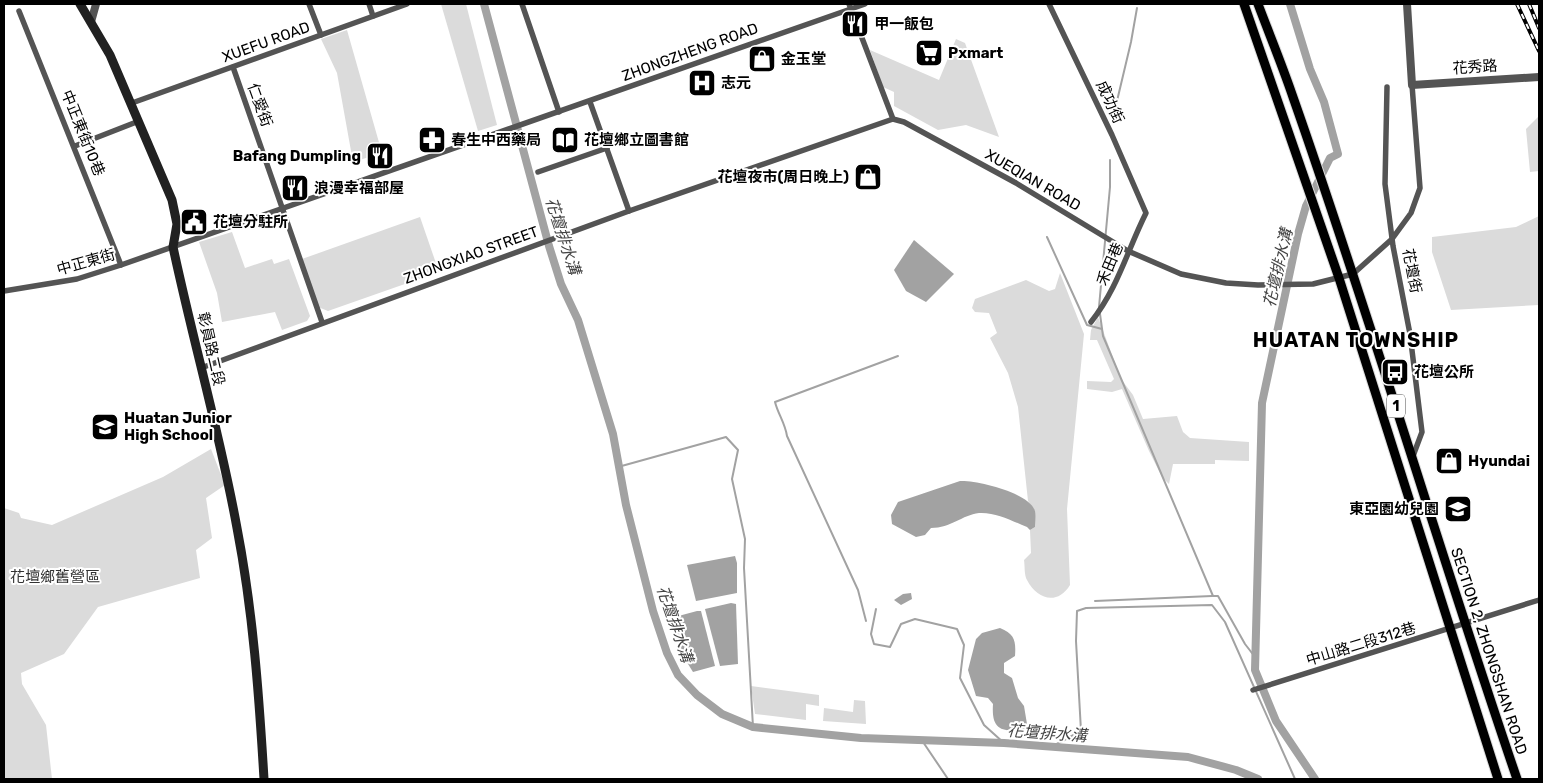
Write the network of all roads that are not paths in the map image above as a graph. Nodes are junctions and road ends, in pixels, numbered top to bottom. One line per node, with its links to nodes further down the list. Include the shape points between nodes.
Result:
1 (80, 4): 15 (main road, 彰員路二段)
2 (96, 4): 15 (street)
3 (309, 4): 16 (street)
4 (369, 4): 14 (street)
5 (407, 4): 14 (street, XUEFU ROAD)
6 (522, 4): 23 (street)
7 (865, 4): 12 (street, ZHONGZHENG ROAD)
8 (1048, 4): 31 (street, 成功街)
9 (1244, 4): 37 (main road, SECTION 2, ZHONGSHAN ROAD / 1)
10 (1258, 4): 36 (main road, SECTION 2, ZHONGSHAN ROAD / 1)
11 (1406, 4): 19 (street)
12 (850, 6): 21 (street, ZHONGZHENG ROAD); 24 (street)
13 (19, 11): 26 (street, 中正東街10巷)
14 (373, 16): 16 (street, XUEFU ROAD)
15 (91, 22): 22 (main road, 彰員路二段)
16 (321, 35): 17 (street, XUEFU ROAD)
17 (234, 67): 22 (street, XUEFU ROAD); 29 (street, 仁愛街)
18 (1539, 77): 19 (street, 花秀路)
19 (1412, 85): 32 (street, via 1420,188 1411,213)
20 (1388, 87): 32 (street, 花壇街, via 1386,184)
21 (590, 102): 23 (street, ZHONGZHENG ROAD); 27 (street)
22 (132, 103): 25 (main road, 彰員路二段)
23 (559, 112): 29 (street, ZHONGZHENG ROAD)
24 (893, 119): 30 (street, ZHONGXIAO STREET); 34 (street, XUEQIAN ROAD, via 1016,183)
25 (139, 121): 26 (street); 33 (main road, 彰員路二段, via 172,200 177,224)
26 (76, 146): 35 (street, 中正東街10巷)
27 (607, 148): 28 (street); 30 (street)
28 (538, 172)
29 (282, 208): 33 (street); 39 (street, 仁愛街)
30 (629, 211): 39 (street, ZHONGXIAO STREET)
31 (1146, 213): 34 (street, 禾田巷)
32 (1392, 239): 36 (street); 42 (street, 花壇街, via 1410,334 1422,432)
33 (173, 247): 35 (street, 中正東街); 41 (main road, 彰員路二段)
34 (1128, 251): 37 (street, XUEQIAN ROAD, via 1181,274 1226,283 1313,284); 40 (street, 禾田巷, via 1122,274)
35 (121, 265): 38 (street, 中正東街, via 77,279)
36 (1353, 274): 37 (street); 42 (main road, SECTION 2, ZHONGSHAN ROAD / 1)
37 (1339, 278): 44 (main road, SECTION 2, ZHONGSHAN ROAD / 1)
38 (4, 291)
39 (322, 322): 41 (street, ZHONGXIAO STREET)
40 (1092, 322)
41 (201, 368): 46 (main road, 彰員路二段, via 250,602)
42 (1413, 456): 44 (main road, SECTION 2, ZHONGSHAN ROAD / 1)
43 (1539, 600): 44 (street, 中山路二段312巷)
44 (1458, 628): 45 (street, 中山路二段312巷); 47 (main road, SECTION 2, ZHONGSHAN ROAD / 1); 48 (main road, SECTION 2, ZHONGSHAN ROAD / 1)
45 (1253, 690)
46 (264, 779)
47 (1498, 779)
48 (1517, 779)

